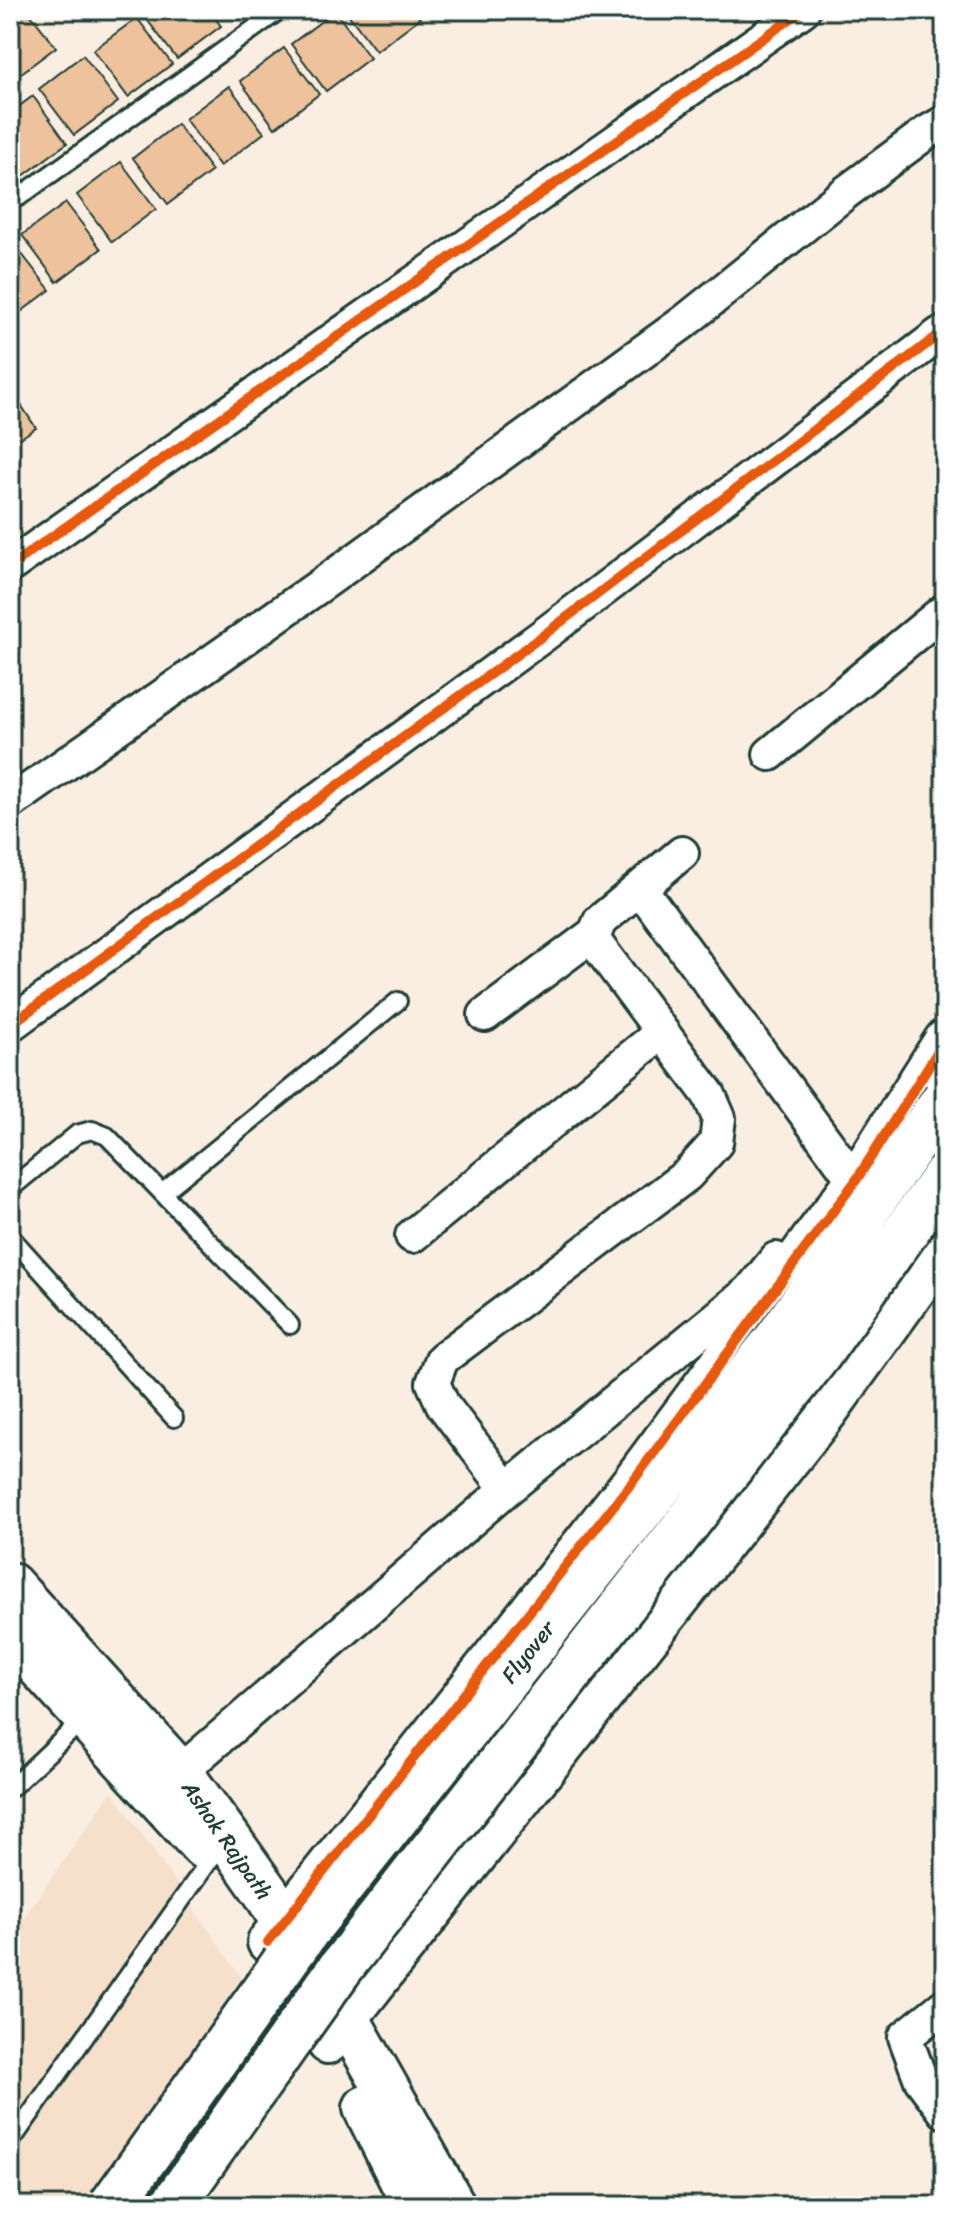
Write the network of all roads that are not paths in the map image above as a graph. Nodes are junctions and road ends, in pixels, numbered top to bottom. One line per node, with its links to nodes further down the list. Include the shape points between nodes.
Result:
1 (280, 10): 4 (lane)
2 (803, 10): 6 (street)
3 (945, 122): 9 (street, via 845,193 684,322)
4 (19, 197)
5 (940, 334): 15 (street, via 545,634)
6 (10, 566)
7 (945, 610): 8 (street)
8 (770, 754)
9 (10, 803)
10 (682, 853): 11 (street)
11 (640, 888): 12 (street, via 600,921); 19 (street)
12 (595, 933): 14 (street); 16 (street, via 595,942)
13 (398, 1001): 22 (lane)
14 (485, 1015)
15 (10, 1025)
16 (662, 1032): 24 (street); 28 (street, via 709,1095 719,1118 716,1143 687,1175 442,1359 437,1370 433,1383 443,1405)
17 (945, 1040): 19 (street)
18 (945, 1098): 42 (main road, Flyover, bridge, via 777,1339 308,1929)
19 (853, 1175): 28 (street, via 750,1291); 34 (street, via 633,1481)
20 (945, 1176): 43 (main road, bridge, via 819,1354 339,1970)
21 (10, 1189): 22 (lane, via 77,1134 92,1130 107,1136)
22 (162, 1193): 26 (lane)
23 (10, 1236): 27 (lane)
24 (412, 1236)
25 (945, 1248): 36 (street, via 826,1413)
26 (290, 1325)
27 (174, 1418)
28 (507, 1489): 32 (street)
29 (10, 1585): 32 (main road, Ashok Rajpath)
30 (10, 1634): 31 (main road, Ashok Rajpath)
31 (85, 1717): 33 (lane); 35 (main road, Ashok Rajpath)
32 (179, 1773): 37 (main road, Ashok Rajpath, via 267,1894)
33 (10, 1789)
34 (375, 1807): 36 (street); 37 (street)
35 (212, 1857): 37 (main road, Ashok Rajpath); 41 (lane)
36 (460, 1877): 39 (street)
37 (276, 1932): 39 (main road, Ashok Rajpath)
38 (945, 2005): 40 (street, via 905,2037 921,2080)
39 (338, 2031): 44 (main road, Ashok Rajpath, via 363,2103); 45 (main road, Ashok Rajpath)
40 (945, 2112)
41 (10, 2143)
42 (111, 2206)
43 (172, 2206)
44 (415, 2206)
45 (453, 2206)

